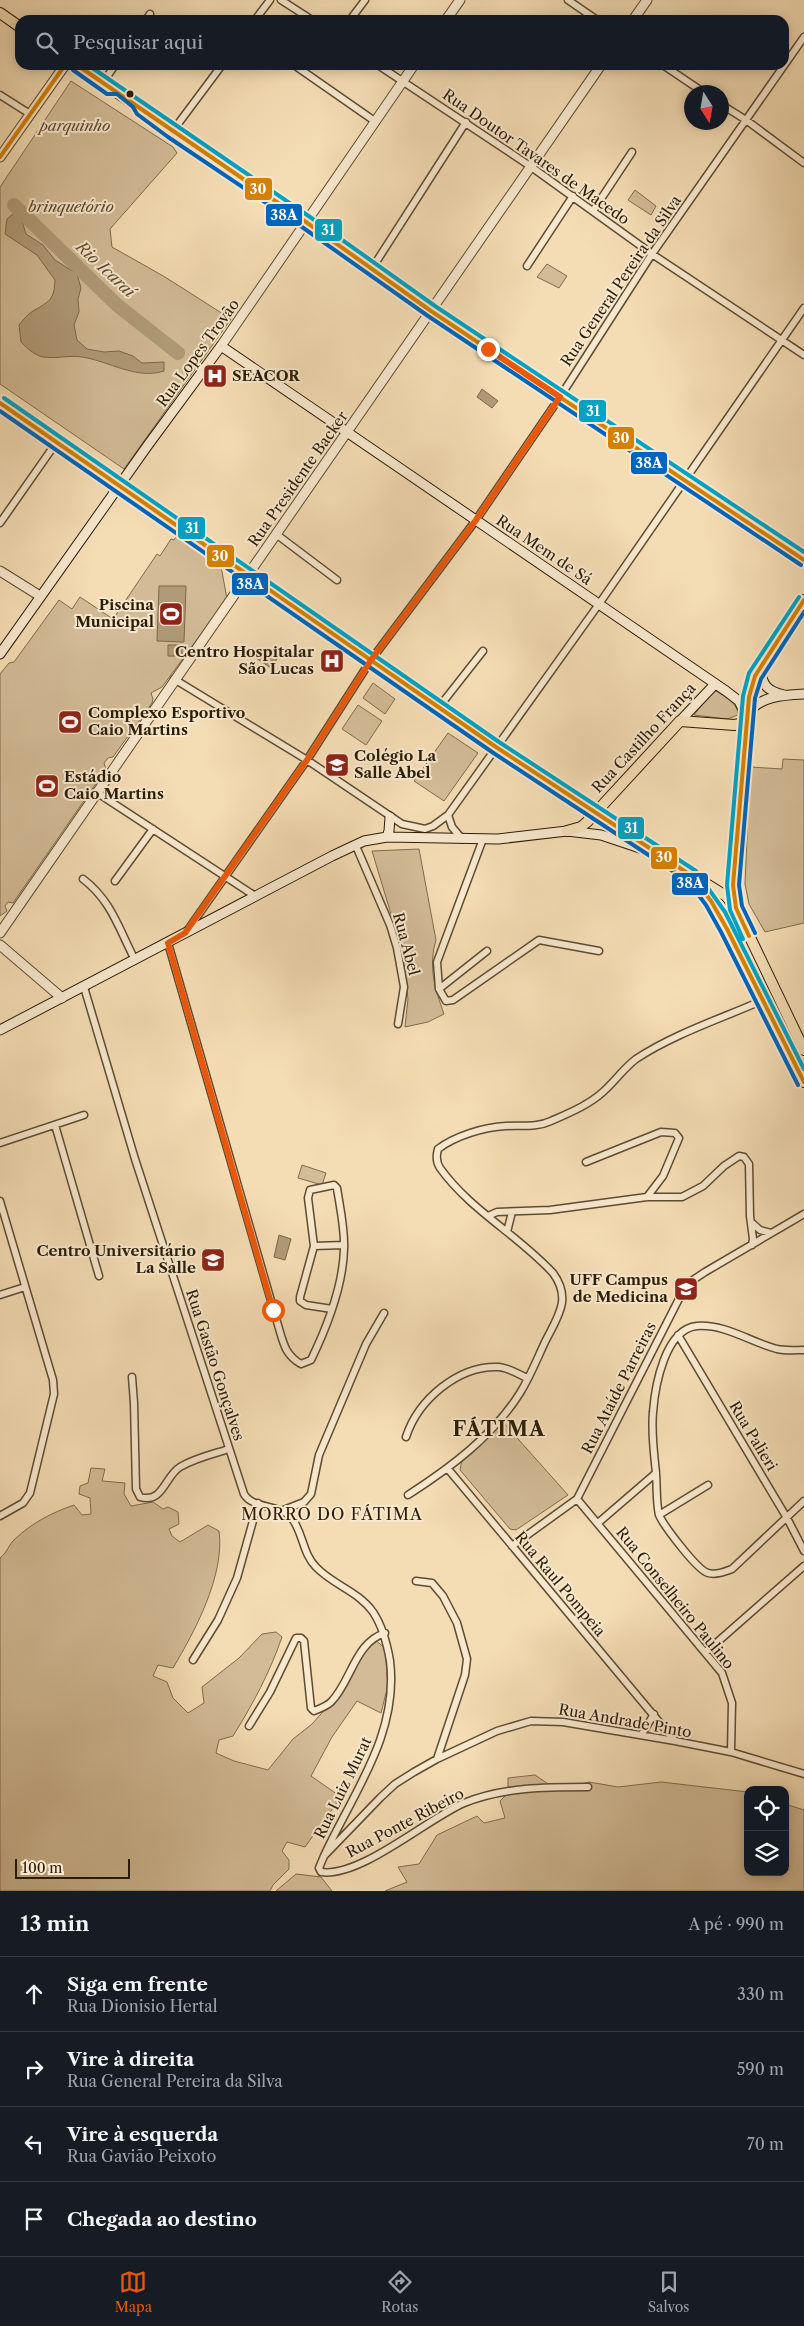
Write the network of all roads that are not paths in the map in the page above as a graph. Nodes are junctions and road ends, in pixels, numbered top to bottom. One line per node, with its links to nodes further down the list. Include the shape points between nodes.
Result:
1 (270, 0): 8 (street)
2 (281, 0): 9 (street)
3 (365, 0): 10 (street)
4 (460, 0): 11 (main road)
5 (568, 0): 12 (street)
6 (647, 0): 13 (main road)
7 (0, 13): 14 (main road)
8 (259, 15)
9 (304, 15)
10 (354, 15)
11 (450, 15)
12 (590, 15)
13 (636, 15)
14 (15, 24)
15 (804, 37): 16 (street, Rua General Pereira da Silva)
16 (789, 58)
17 (61, 70): 32 (main road)
18 (84, 70): 28 (main road)
19 (112, 70): 28 (street)
20 (218, 70): 36 (street)
21 (301, 70): 34 (street)
22 (385, 70): 27 (street, Rua Doutor Tavares de Macedo)
23 (411, 70): 27 (main road, Rua Lopes Trovão)
24 (597, 70): 40 (main road, Rua Presidente Backer)
25 (670, 70): 29 (street)
26 (781, 70): 33 (street, Rua General Pereira da Silva)
27 (403, 82): 34 (main road, Rua Lopes Trovão); 35 (street, Rua Doutor Tavares de Macedo)
28 (102, 84): 36 (main road)
29 (693, 85)
30 (0, 95): 32 (street)
31 (729, 109): 33 (street)
32 (30, 114): 38 (main road)
33 (746, 120): 39 (street); 44 (street, Rua General Pereira da Silva)
34 (376, 122): 43 (main road, Rua Lopes Trovão)
35 (466, 122): 40 (street, Rua Doutor Tavares de Macedo); 46 (street)
36 (172, 132): 43 (main road)
37 (632, 152): 42 (street)
38 (0, 157)
39 (804, 163)
40 (530, 166): 41 (street, Rua Doutor Tavares de Macedo); 48 (main road, Rua Presidente Backer)
41 (573, 196): 42 (street, Rua Doutor Tavares de Macedo); 45 (street)
42 (593, 211): 44 (street, Rua Doutor Tavares de Macedo)
43 (306, 222): 46 (main road); 50 (main road, Rua Lopes Trovão)
44 (652, 254): 49 (street, Rua Doutor Tavares de Macedo); 52 (street, Rua General Pereira da Silva)
45 (527, 266)
46 (371, 270): 48 (main road)
47 (804, 308): 49 (street)
48 (431, 311): 52 (main road); 54 (main road, Rua Presidente Backer)
49 (782, 340): 51 (street, Rua Doutor Tavares de Macedo); 56 (street)
50 (221, 346): 54 (main road, Rua Mem de Sá); 57 (main road, Rua Lopes Trovão)
51 (804, 355)
52 (560, 397): 56 (main road); 58 (street, Rua General Pereira da Silva)
53 (0, 403): 55 (main road)
54 (348, 432): 58 (main road, Rua Mem de Sá); 60 (main road, Rua Presidente Backer)
55 (56, 443): 57 (main road); 59 (street)
56 (684, 480): 61 (main road); 67 (street)
57 (119, 487): 63 (main road); 65 (main road, Rua Lopes Trovão)
58 (476, 520): 67 (main road, Rua Mem de Sá); 70 (street, Rua General Pereira da Silva)
59 (0, 523)
60 (276, 534): 63 (main road, Rua Presidente Backer); 64 (street)
61 (804, 560)
62 (0, 571): 65 (main road)
63 (246, 576): 70 (main road); 72 (main road, Rua Presidente Backer)
64 (337, 580)
65 (40, 596): 69 (main road, Rua Lopes Trovão)
66 (804, 600): 71 (main road)
67 (599, 604): 73 (main road, Rua Mem de Sá); 79 (street)
68 (483, 651): 76 (street)
69 (0, 654)
70 (371, 660): 76 (main road); 80 (street, Rua General Pereira da Silva)
71 (760, 668): 75 (main road, via 766,688); 77 (main road, via 753,682)
72 (174, 679): 80 (street); 81 (main road, Rua Presidente Backer)
73 (715, 684): 77 (main road, Rua Mem de Sá, via 739,702); 78 (main road, Rua Castilho França)
74 (804, 694): 75 (main road)
75 (784, 695): 77 (main road, via 756,704)
76 (439, 707): 79 (main road)
77 (746, 719): 78 (main road, via 734,725); 97 (main road, via 733,885)
78 (680, 721): 82 (main road, Rua Castilho França)
79 (496, 747): 82 (main road); 83 (street)
80 (307, 760): 84 (street); 92 (street, Rua General Pereira da Silva)
81 (96, 792): 85 (street); 98 (main road, Rua Presidente Backer)
82 (595, 812): 86 (main road, Rua Castilho França, via 581,827); 91 (main road)
83 (448, 815): 84 (street, via 425,829 408,826); 88 (street, via 452,827)
84 (390, 817): 87 (main road)
85 (153, 829): 92 (street); 95 (street)
86 (567, 831): 89 (main road); 91 (main road, via 615,838)
87 (386, 837): 88 (main road); 90 (main road)
88 (462, 839): 89 (main road)
89 (483, 839): 106 (street, via 437,962)
90 (356, 846): 96 (main road); 109 (street, Rua Abel, via 397,948 404,987)
91 (656, 853): 93 (main road)
92 (225, 876): 96 (street); 99 (street, Rua General Pereira da Silva)
93 (692, 876): 97 (main road, via 726,896); 108 (main road, via 721,919)
94 (83, 879): 104 (street, via 107,902)
95 (115, 881)
96 (255, 896): 99 (main road)
97 (736, 908): 111 (main road)
98 (0, 933)
99 (185, 933): 100 (main road)
100 (168, 943): 104 (main road); 131 (street, via 280,1332 293,1360 301,1364 311,1360)
101 (0, 946): 107 (main road)
102 (486, 951): 106 (street)
103 (599, 951): 106 (street, via 539,940 453,1000 446,1001)
104 (134, 960): 105 (main road)
105 (84, 987): 107 (main road); 138 (street, Rua Gastão Gonçalves, via 135,1159)
106 (439, 989)
107 (62, 998): 110 (main road)
108 (761, 1000): 112 (main road); 121 (street, via 646,1053 626,1067 593,1100 550,1121 533,1126 489,1128 458,1138 438,1150 436,1155 440,1168)
109 (398, 1024)
110 (0, 1030)
111 (804, 1050)
112 (804, 1082)
113 (84, 1115): 114 (street)
114 (55, 1125): 115 (street); 128 (street)
115 (0, 1143)
116 (586, 1162): 117 (street, via 652,1135 669,1131 675,1133 679,1138 663,1176)
117 (647, 1197): 119 (street); 122 (street, via 682,1197 703,1186 739,1156 744,1157 749,1164)
118 (0, 1201): 129 (street)
119 (512, 1212): 121 (street); 123 (street)
120 (804, 1214): 124 (street, Rua Ataíde Parreiras)
121 (488, 1216): 123 (street)
122 (751, 1222): 124 (street, via 760,1230); 126 (street)
123 (507, 1232): 136 (street, via 553,1272 563,1295 558,1317)
124 (771, 1233): 126 (street, Rua Ataíde Parreiras)
125 (344, 1245): 127 (street); 127 (street, via 334,1185 310,1190); 131 (street)
126 (752, 1245): 143 (street, Rua Ataíde Parreiras, via 705,1272 684,1289)
127 (314, 1246): 131 (street, via 300,1301)
128 (99, 1276)
129 (25, 1287): 130 (street); 148 (street, via 54,1394 30,1493 23,1503)
130 (0, 1294)
131 (332, 1309)
132 (384, 1313): 146 (street, via 366,1344 320,1455 311,1494 304,1502)
133 (678, 1335): 134 (street, via 688,1328 708,1327 733,1332 778,1349); 140 (street, via 670,1345 656,1390 652,1425); 149 (street, Rua Palieri)
134 (804, 1350)
135 (132, 1377): 138 (street, via 136,1489 140,1497 158,1495 171,1474 182,1465)
136 (527, 1378): 137 (street, via 498,1367 465,1372 448,1382 426,1405); 139 (street, via 499,1421)
137 (406, 1437)
138 (229, 1449): 145 (street, Rua Gastão Gonçalves, via 244,1494)
139 (448, 1469): 142 (street); 151 (street, Rua Raul Pompeia)
140 (656, 1473): 147 (street); 150 (street)
141 (708, 1485): 147 (street)
142 (408, 1495)
143 (577, 1499): 150 (street, Rua Conselheiro Paulino); 151 (street, Rua Ataíde Parreiras)
144 (804, 1501): 149 (street)
145 (258, 1503): 146 (street, Rua Gastão Gonçalves); 157 (street, via 239,1573 218,1620)
146 (280, 1511): 155 (street, Rua Gastão Gonçalves, via 293,1521 313,1564 360,1597)
147 (659, 1515): 149 (street, via 699,1566 709,1573 732,1569)
148 (0, 1516)
149 (787, 1518): 152 (street, Rua Palieri)
150 (598, 1524): 156 (street, Rua Conselheiro Paulino)
151 (512, 1546): 158 (street, Rua Raul Pompeia)
152 (804, 1551)
153 (804, 1566): 156 (street)
154 (416, 1581): 163 (street, via 432,1583 444,1596 460,1631 467,1659 466,1675)
155 (384, 1633): 159 (street, via 362,1651 331,1702 314,1711 310,1708 304,1641 296,1638 270,1692); 166 (street, Rua Luiz Murat, via 391,1686 384,1728 374,1759)
156 (706, 1652): 162 (street, Rua Conselheiro Paulino, via 722,1673 730,1692)
157 (193, 1660)
158 (654, 1714): 160 (street); 161 (street, Rua Raul Pompeia)
159 (249, 1726)
160 (642, 1734): 161 (street, Rua Andrade Pinto); 163 (street, Rua Andrade Pinto, via 554,1720 531,1721)
161 (675, 1740): 162 (street, Rua Andrade Pinto)
162 (731, 1752): 164 (street, Rua Andrade Pinto)
163 (437, 1758): 166 (street, Rua Andrade Pinto, via 395,1784)
164 (804, 1774)
165 (588, 1788): 166 (street, Rua Ponte Ribeiro, via 534,1788 473,1800 365,1861 340,1870 320,1870)
166 (324, 1856)

